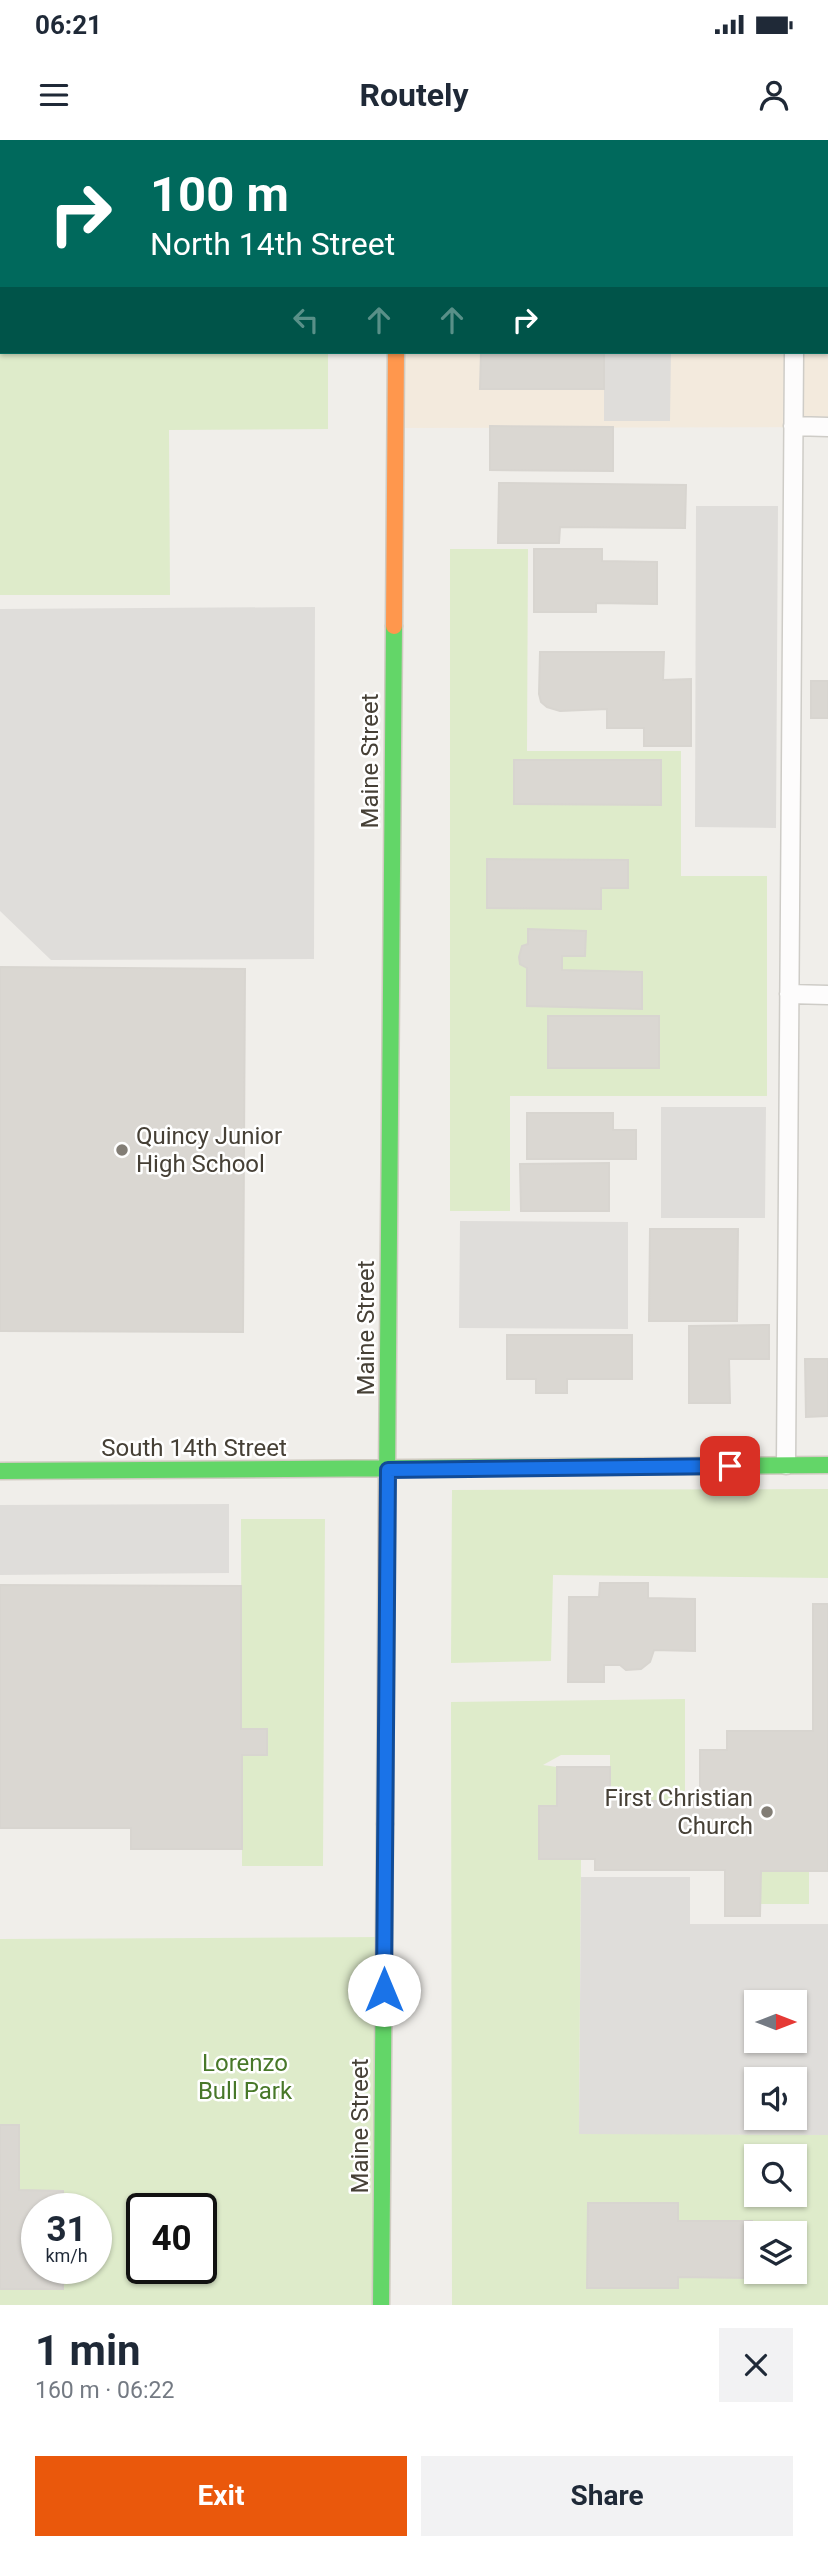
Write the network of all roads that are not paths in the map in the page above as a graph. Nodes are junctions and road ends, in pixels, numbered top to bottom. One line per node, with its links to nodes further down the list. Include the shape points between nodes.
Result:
1 (396, 354): 9 (street, Maine Street)
2 (794, 354): 3 (lane)
3 (793, 426): 4 (lane); 5 (lane)
4 (828, 427)
5 (789, 994): 6 (lane); 7 (lane)
6 (828, 995)
7 (786, 1465): 8 (street, South 14th Street); 9 (street, South 14th Street)
8 (828, 1465)
9 (388, 1470): 10 (street, South 14th Street); 11 (street, Maine Street)
10 (0, 1471)
11 (381, 2305)

